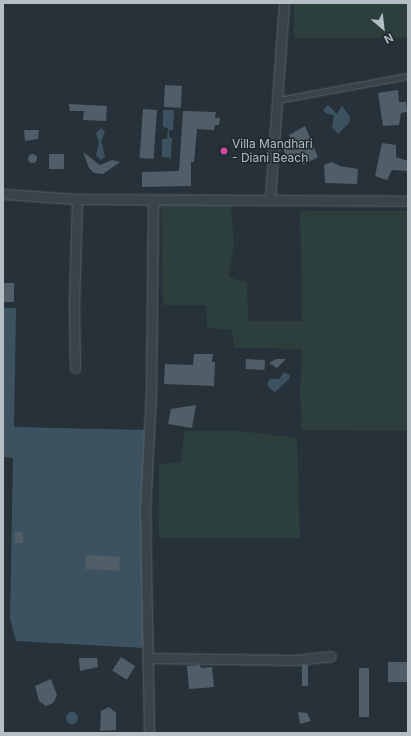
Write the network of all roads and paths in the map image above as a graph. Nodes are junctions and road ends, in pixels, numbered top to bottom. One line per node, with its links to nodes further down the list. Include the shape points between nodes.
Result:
1 (284, 3): 3 (street)
2 (408, 76): 3 (lane)
3 (278, 100): 6 (street)
4 (3, 194): 5 (street)
5 (77, 199): 7 (street); 9 (street)
6 (270, 199): 7 (street); 8 (street)
7 (153, 200): 11 (street, via 151,393 145,511)
8 (408, 201)
9 (75, 368)
10 (331, 656): 11 (street, via 295,660)
11 (149, 658): 12 (street)
12 (149, 733)

